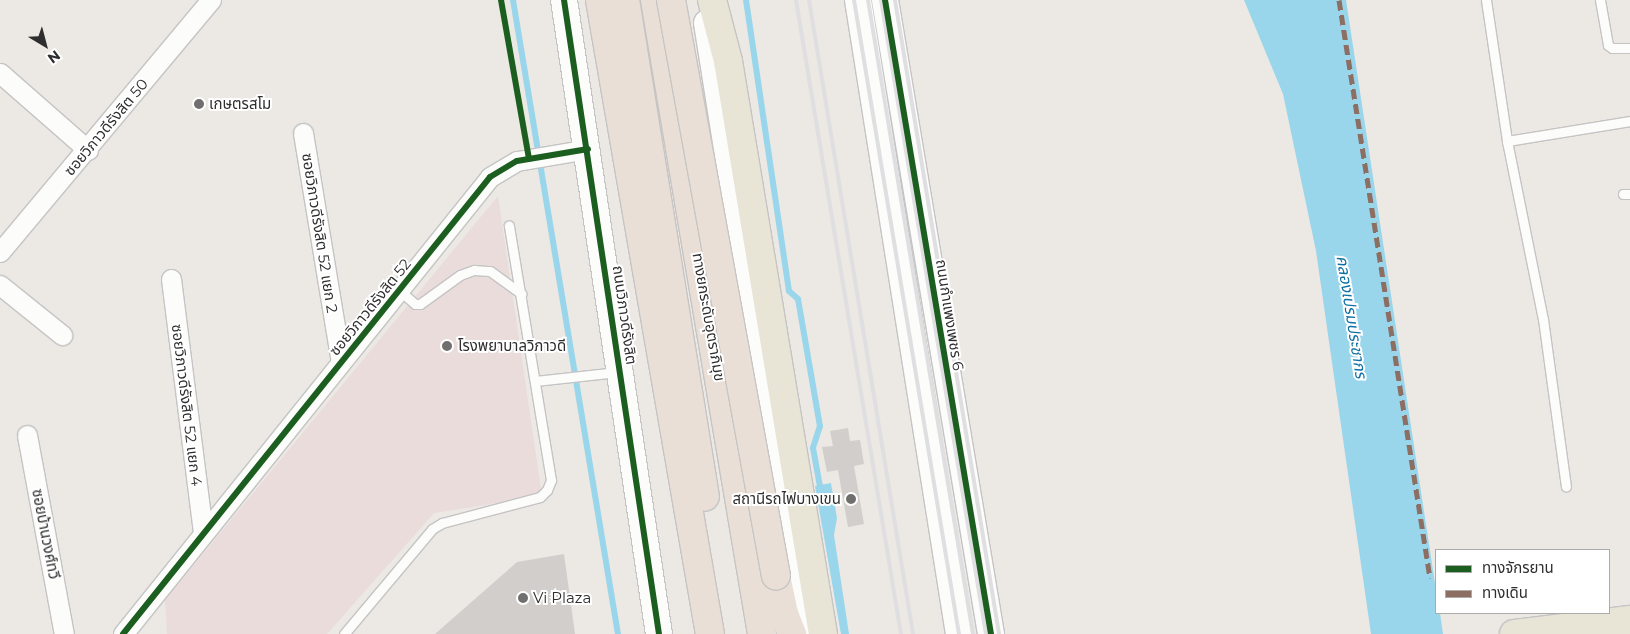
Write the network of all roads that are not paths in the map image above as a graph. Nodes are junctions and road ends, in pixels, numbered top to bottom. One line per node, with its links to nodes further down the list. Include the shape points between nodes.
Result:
1 (211, 0): 19 (street, ซอยวิภาวดีรังสิต 50)
2 (564, 0): 18 (main road, ถนนวิภาวดีรังสิต)
3 (600, 0): 38 (highway, ถนนวิภาวดีรังสิต)
4 (625, 0): 39 (highway)
5 (655, 0): 40 (highway, ทางยกระดับอุตราภิมุข)
6 (672, 0): 41 (highway, via 727,315); 42 (highway, bridge, via 776,576)
7 (704, 0): 43 (main road)
8 (712, 0): 44 (main road, via 728,61)
9 (858, 0): 45 (main road)
10 (885, 0): 46 (main road, ถนนกำแพงเพชร 6)
11 (1486, 0): 17 (lane)
12 (1600, 0): 13 (lane, via 1608,45)
13 (1630, 48)
14 (0, 73): 19 (street)
15 (1630, 121): 17 (lane)
16 (303, 133): 27 (street, ซอยวิภาวดีรังสิต 52 แยก 2)
17 (1507, 141): 31 (lane, via 1543,319)
18 (588, 149): 24 (street, ซอยวิภาวดีรังสิต 52, via 517,161 490,177); 28 (main road, ถนนวิภาวดีรังสิต)
19 (88, 150): 21 (street, ซอยวิภาวดีรังสิต 50)
20 (509, 226): 25 (lane)
21 (0, 252)
22 (171, 279): 32 (street, ซอยวิภาวดีรังสิต 52 แยก 4)
23 (0, 285): 26 (street)
24 (399, 290): 25 (lane, via 415,304 420,304 460,275 474,270 496,274); 27 (street, ซอยวิภาวดีรังสิต 52)
25 (522, 294): 29 (lane)
26 (62, 335)
27 (341, 362): 32 (street, ซอยวิภาวดีรังสิต 52)
28 (620, 371): 29 (lane); 37 (main road, ถนนวิภาวดีรังสิต)
29 (535, 382): 36 (lane, via 551,480 547,490 540,497 442,523 432,530)
30 (27, 435): 34 (street, ซอยบ้านวงศ์ทวี)
31 (1566, 486)
32 (203, 532): 35 (street, ซอยวิภาวดีรังสิต 52)
33 (1630, 620): 47 (main road)
34 (64, 634)
35 (123, 634)
36 (344, 634)
37 (659, 634)
38 (710, 634)
39 (727, 634)
40 (762, 634)
41 (776, 634)
42 (792, 634)
43 (804, 634)
44 (823, 634)
45 (959, 634)
46 (991, 634)
47 (1514, 634)

